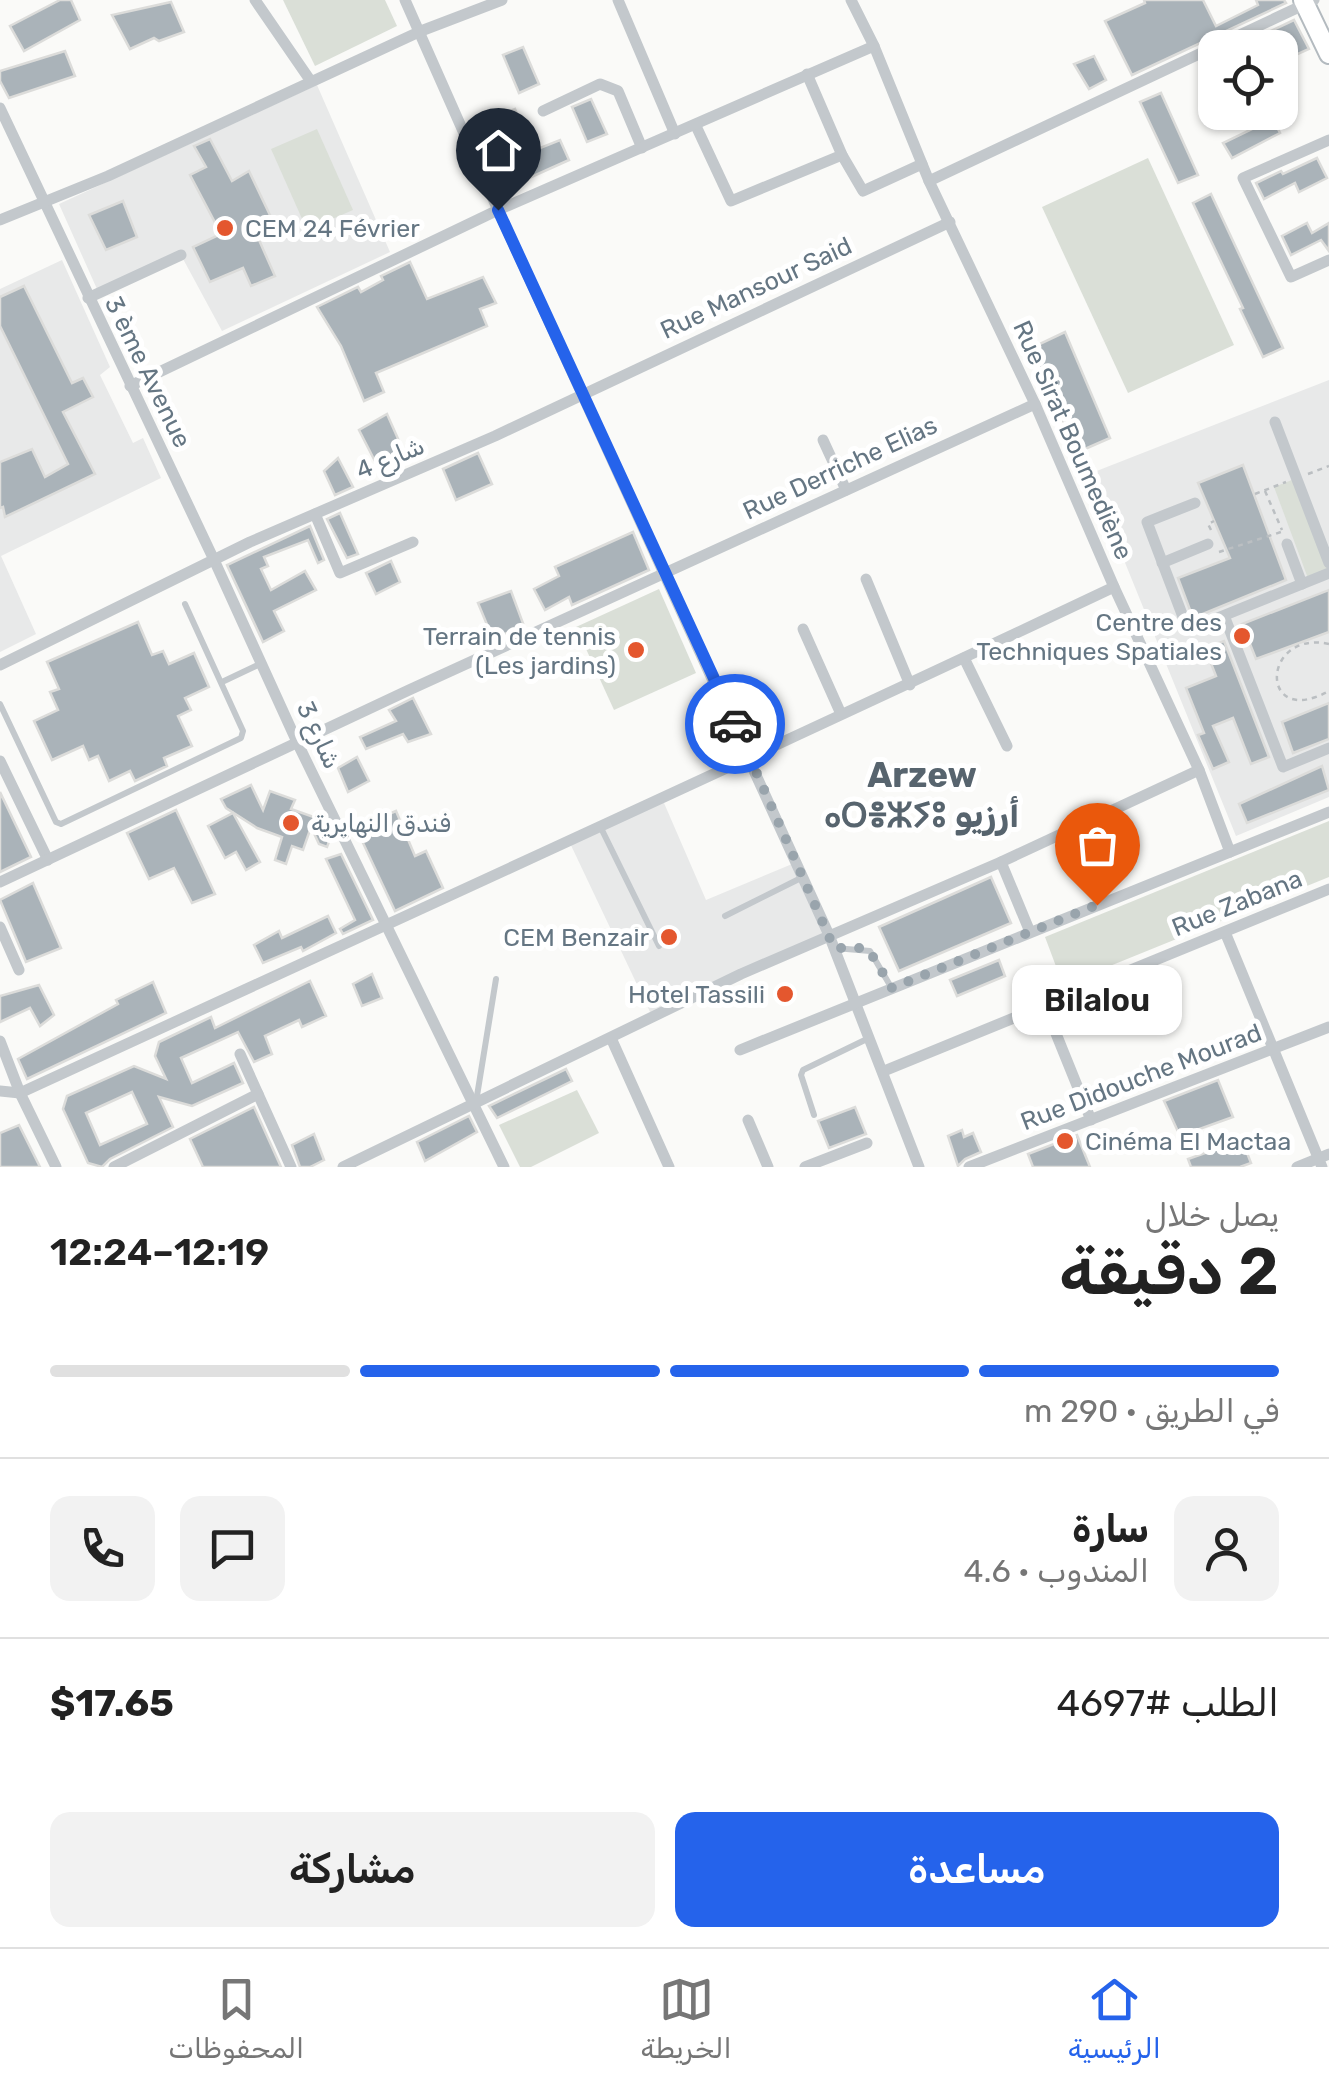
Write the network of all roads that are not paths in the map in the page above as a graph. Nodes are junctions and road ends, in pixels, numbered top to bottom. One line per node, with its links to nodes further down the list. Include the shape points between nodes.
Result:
1 (255, 0): 11 (street)
2 (405, 0): 7 (street)
3 (502, 0): 7 (street)
4 (618, 0): 15 (street)
5 (851, 0): 8 (street, Rue Sirat Boumediène)
6 (1307, 1): 9 (main road); 20 (street)
7 (420, 31): 11 (street); 22 (street)
8 (874, 46): 10 (street); 19 (street, Rue Sirat Boumediène)
9 (1329, 54)
10 (807, 74): 14 (street); 18 (street)
11 (310, 80): 21 (street)
12 (0, 108): 21 (street, 3 ème Avenue)
13 (543, 110): 17 (street, via 600,84 618,91)
14 (696, 126): 15 (street); 18 (street, via 731,201)
15 (675, 134): 17 (street)
16 (1329, 140): 26 (street, via 1243,178 1292,277)
17 (642, 148): 22 (street)
18 (842, 156): 19 (street, via 863,190)
19 (922, 164): 20 (street, Rue Sirat Boumediène)
20 (929, 181): 24 (street, Rue Sirat Boumediène)
21 (42, 201): 23 (street); 27 (street, 3 ème Avenue)
22 (498, 210): 28 (street); 29 (street)
23 (0, 220)
24 (950, 222): 29 (street, Rue Mansour Said); 30 (street, Rue Sirat Boumediène)
25 (180, 254): 27 (street)
26 (1329, 260)
27 (88, 298): 28 (street, 3 ème Avenue)
28 (130, 386): 39 (street, 3 ème Avenue)
29 (582, 396): 35 (street, شارع 4); 43 (street)
30 (1035, 404): 33 (street, Rue Derriche Elias); 46 (street, Rue Sirat Boumediène)
31 (1274, 422): 41 (street)
32 (823, 440): 33 (street)
33 (846, 490): 43 (street, Rue Derriche Elias)
34 (1196, 503): 40 (street, via 1147,522)
35 (315, 514): 37 (street, via 340,573); 39 (street, شارع 4)
36 (1284, 538): 45 (street)
37 (413, 542)
38 (1208, 544): 40 (street)
39 (216, 562): 51 (street, شارع 3); 52 (street, شارع 4)
40 (1162, 563): 48 (street, via 1188,630)
41 (1329, 564)
42 (1329, 572): 45 (street)
43 (665, 574): 57 (street, Rue Derriche Elias); 60 (street)
44 (866, 580): 54 (street)
45 (1302, 584): 48 (street)
46 (1114, 587): 50 (street); 62 (street, Rue Sirat Boumediène)
47 (185, 604): 53 (lane)
48 (1225, 618): 59 (street, via 1283,766)
49 (803, 629): 56 (street)
50 (964, 658): 54 (street); 58 (street)
51 (261, 663): 53 (lane); 57 (street, شارع 3)
52 (0, 665)
53 (221, 682): 55 (lane, via 244,736 66,824 56,822)
54 (910, 685): 56 (street)
55 (0, 704)
56 (841, 714): 60 (street)
57 (297, 742): 66 (street, Rue Derriche Elias); 72 (street, شارع 3)
58 (1007, 746)
59 (1329, 748)
60 (749, 755): 64 (street); 68 (street)
61 (0, 761): 66 (street)
62 (1198, 770): 65 (street, Rue Sirat Boumediène); 67 (street)
63 (1329, 812): 65 (street)
64 (600, 825): 72 (street); 77 (lane)
65 (1230, 852): 74 (street)
66 (48, 860): 69 (street, Rue Derriche Elias)
67 (1000, 862): 74 (street); 76 (street)
68 (804, 877): 71 (lane); 76 (street)
69 (0, 882)
70 (1329, 889): 75 (street, Rue Zabana)
71 (726, 916)
72 (387, 924): 93 (street); 95 (street, شارع 3)
73 (0, 926): 79 (street)
74 (1030, 932): 81 (street)
75 (1225, 932): 82 (street, Rue Zabana); 89 (street)
76 (830, 934): 78 (street); 85 (street)
77 (659, 946)
78 (834, 948): 81 (lane, via 870,952); 83 (street)
79 (19, 970)
80 (496, 980): 95 (lane)
81 (892, 988): 83 (street)
82 (1044, 1004): 91 (street, Rue Zabana); 98 (street)
83 (857, 1005): 86 (street); 88 (street)
84 (1329, 1027): 89 (street, Rue Didouche Mourad)
85 (611, 1038): 95 (street); 107 (street)
86 (870, 1038): 91 (street); 96 (lane, via 803,1070)
87 (0, 1041): 93 (street)
88 (740, 1050)
89 (1273, 1050): 98 (street, Rue Didouche Mourad); 101 (street)
90 (240, 1054): 94 (street)
91 (884, 1071): 110 (street)
92 (0, 1091): 93 (street)
93 (20, 1093): 102 (street)
94 (258, 1094): 103 (street); 104 (street)
95 (476, 1104): 105 (street); 106 (street, شارع 3)
96 (814, 1115)
97 (748, 1120): 108 (street)
98 (1091, 1120): 100 (street, Rue Didouche Mourad)
99 (868, 1144): 109 (street)
100 (1012, 1150): 111 (street, Rue Didouche Mourad); 112 (street)
101 (1323, 1160): 113 (street)
102 (56, 1167)
103 (114, 1167)
104 (291, 1167)
105 (343, 1167)
106 (504, 1167)
107 (670, 1167)
108 (768, 1167)
109 (805, 1167)
110 (918, 1167)
111 (968, 1167)
112 (1019, 1167)
113 (1297, 1167)

